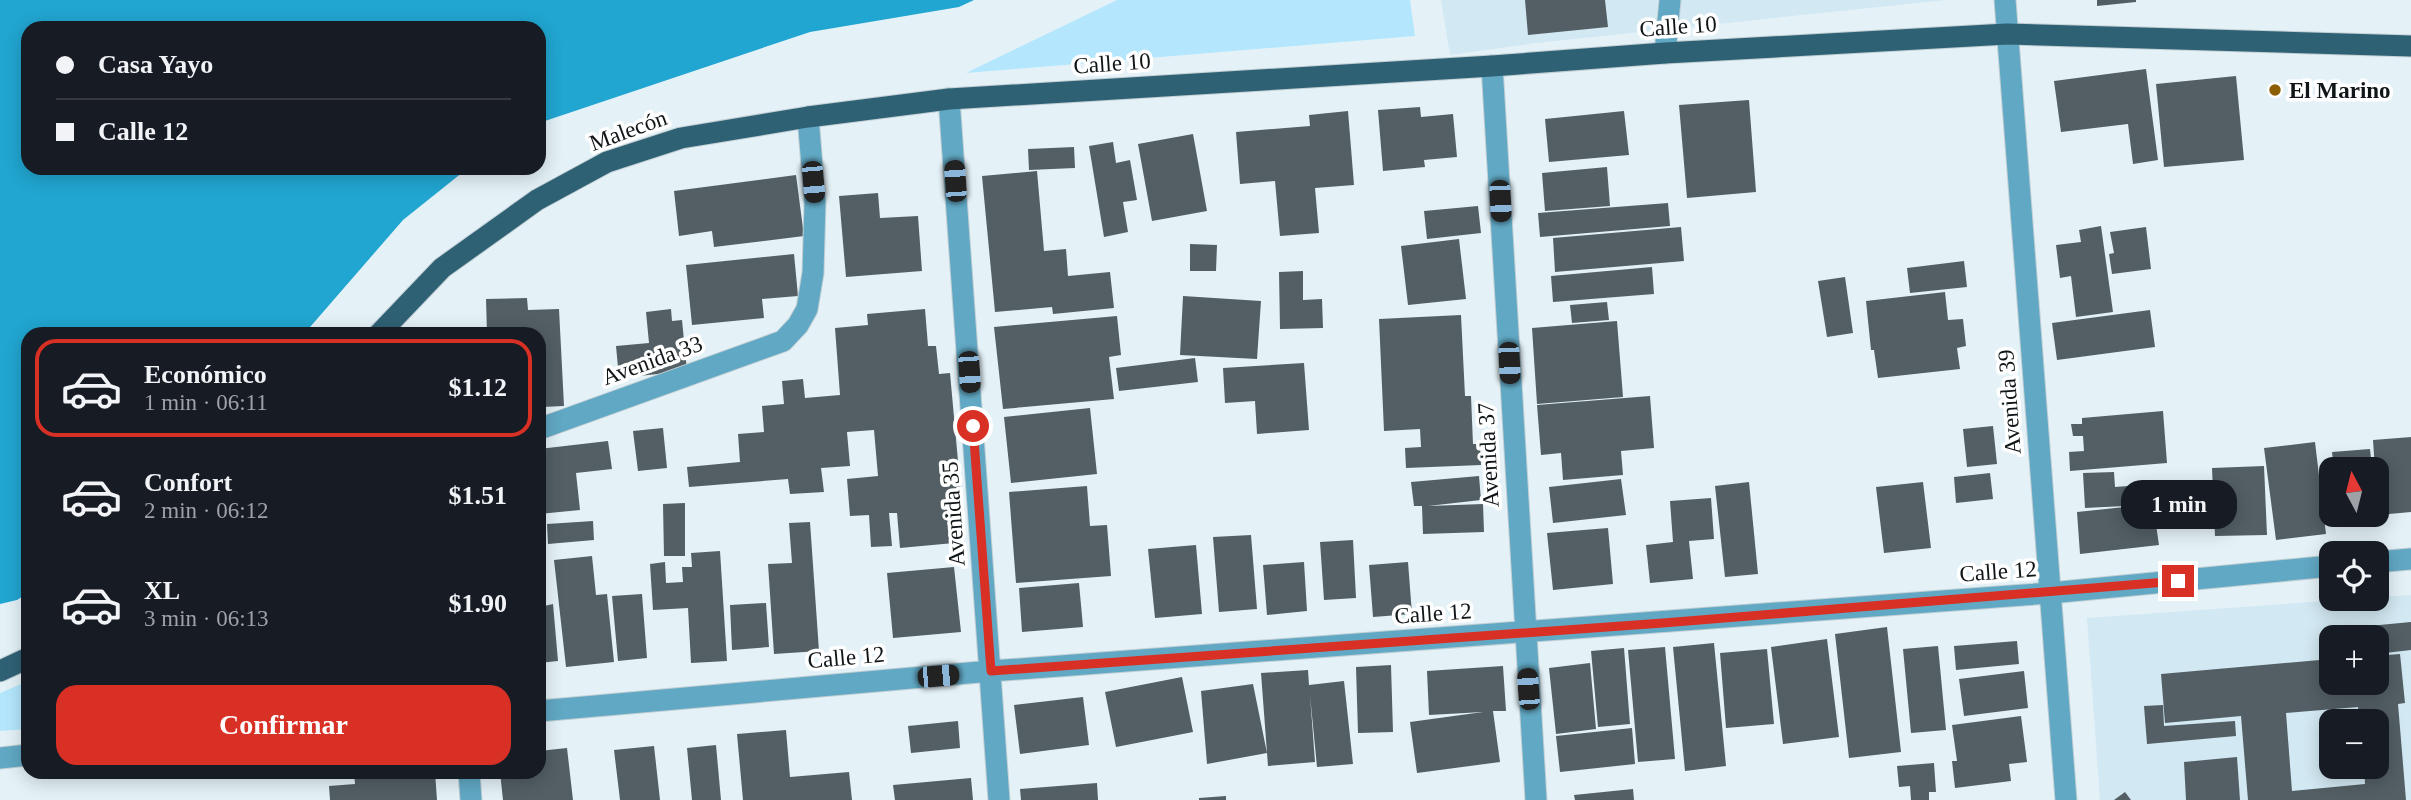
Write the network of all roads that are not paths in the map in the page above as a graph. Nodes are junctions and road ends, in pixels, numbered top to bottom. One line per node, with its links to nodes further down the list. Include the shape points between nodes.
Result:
1 (1670, 0): 5 (street)
2 (2005, 0): 3 (street, Avenida 39)
3 (2007, 34): 4 (main road, Calle 10); 5 (main road, Calle 10); 14 (street, Avenida 39)
4 (2411, 46)
5 (1665, 53): 6 (main road, Calle 10)
6 (1492, 66): 7 (main road, Calle 10); 15 (street, Avenida 37)
7 (949, 99): 8 (main road, Malecón); 18 (street, Avenida 35)
8 (808, 117): 9 (main road, Malecón, via 681,138 607,162 537,200 442,268); 10 (street, Avenida 33, via 815,203 813,273 807,309 798,325 783,341)
9 (386, 327)
10 (546, 426)
11 (2411, 559): 12 (street)
12 (2389, 561)
13 (2319, 567): 14 (street, Calle 12)
14 (2050, 593): 15 (street, Calle 12); 26 (street, Avenida 39)
15 (1525, 633): 18 (street, Calle 12); 25 (street, Avenida 37)
16 (21, 661): 17 (main road)
17 (0, 671)
18 (991, 671): 19 (street, Calle 12); 24 (street, Avenida 35)
19 (546, 709)
20 (21, 756): 21 (street)
21 (0, 758)
22 (470, 779): 23 (street)
23 (471, 800)
24 (999, 800)
25 (1536, 800)
26 (2066, 800)

